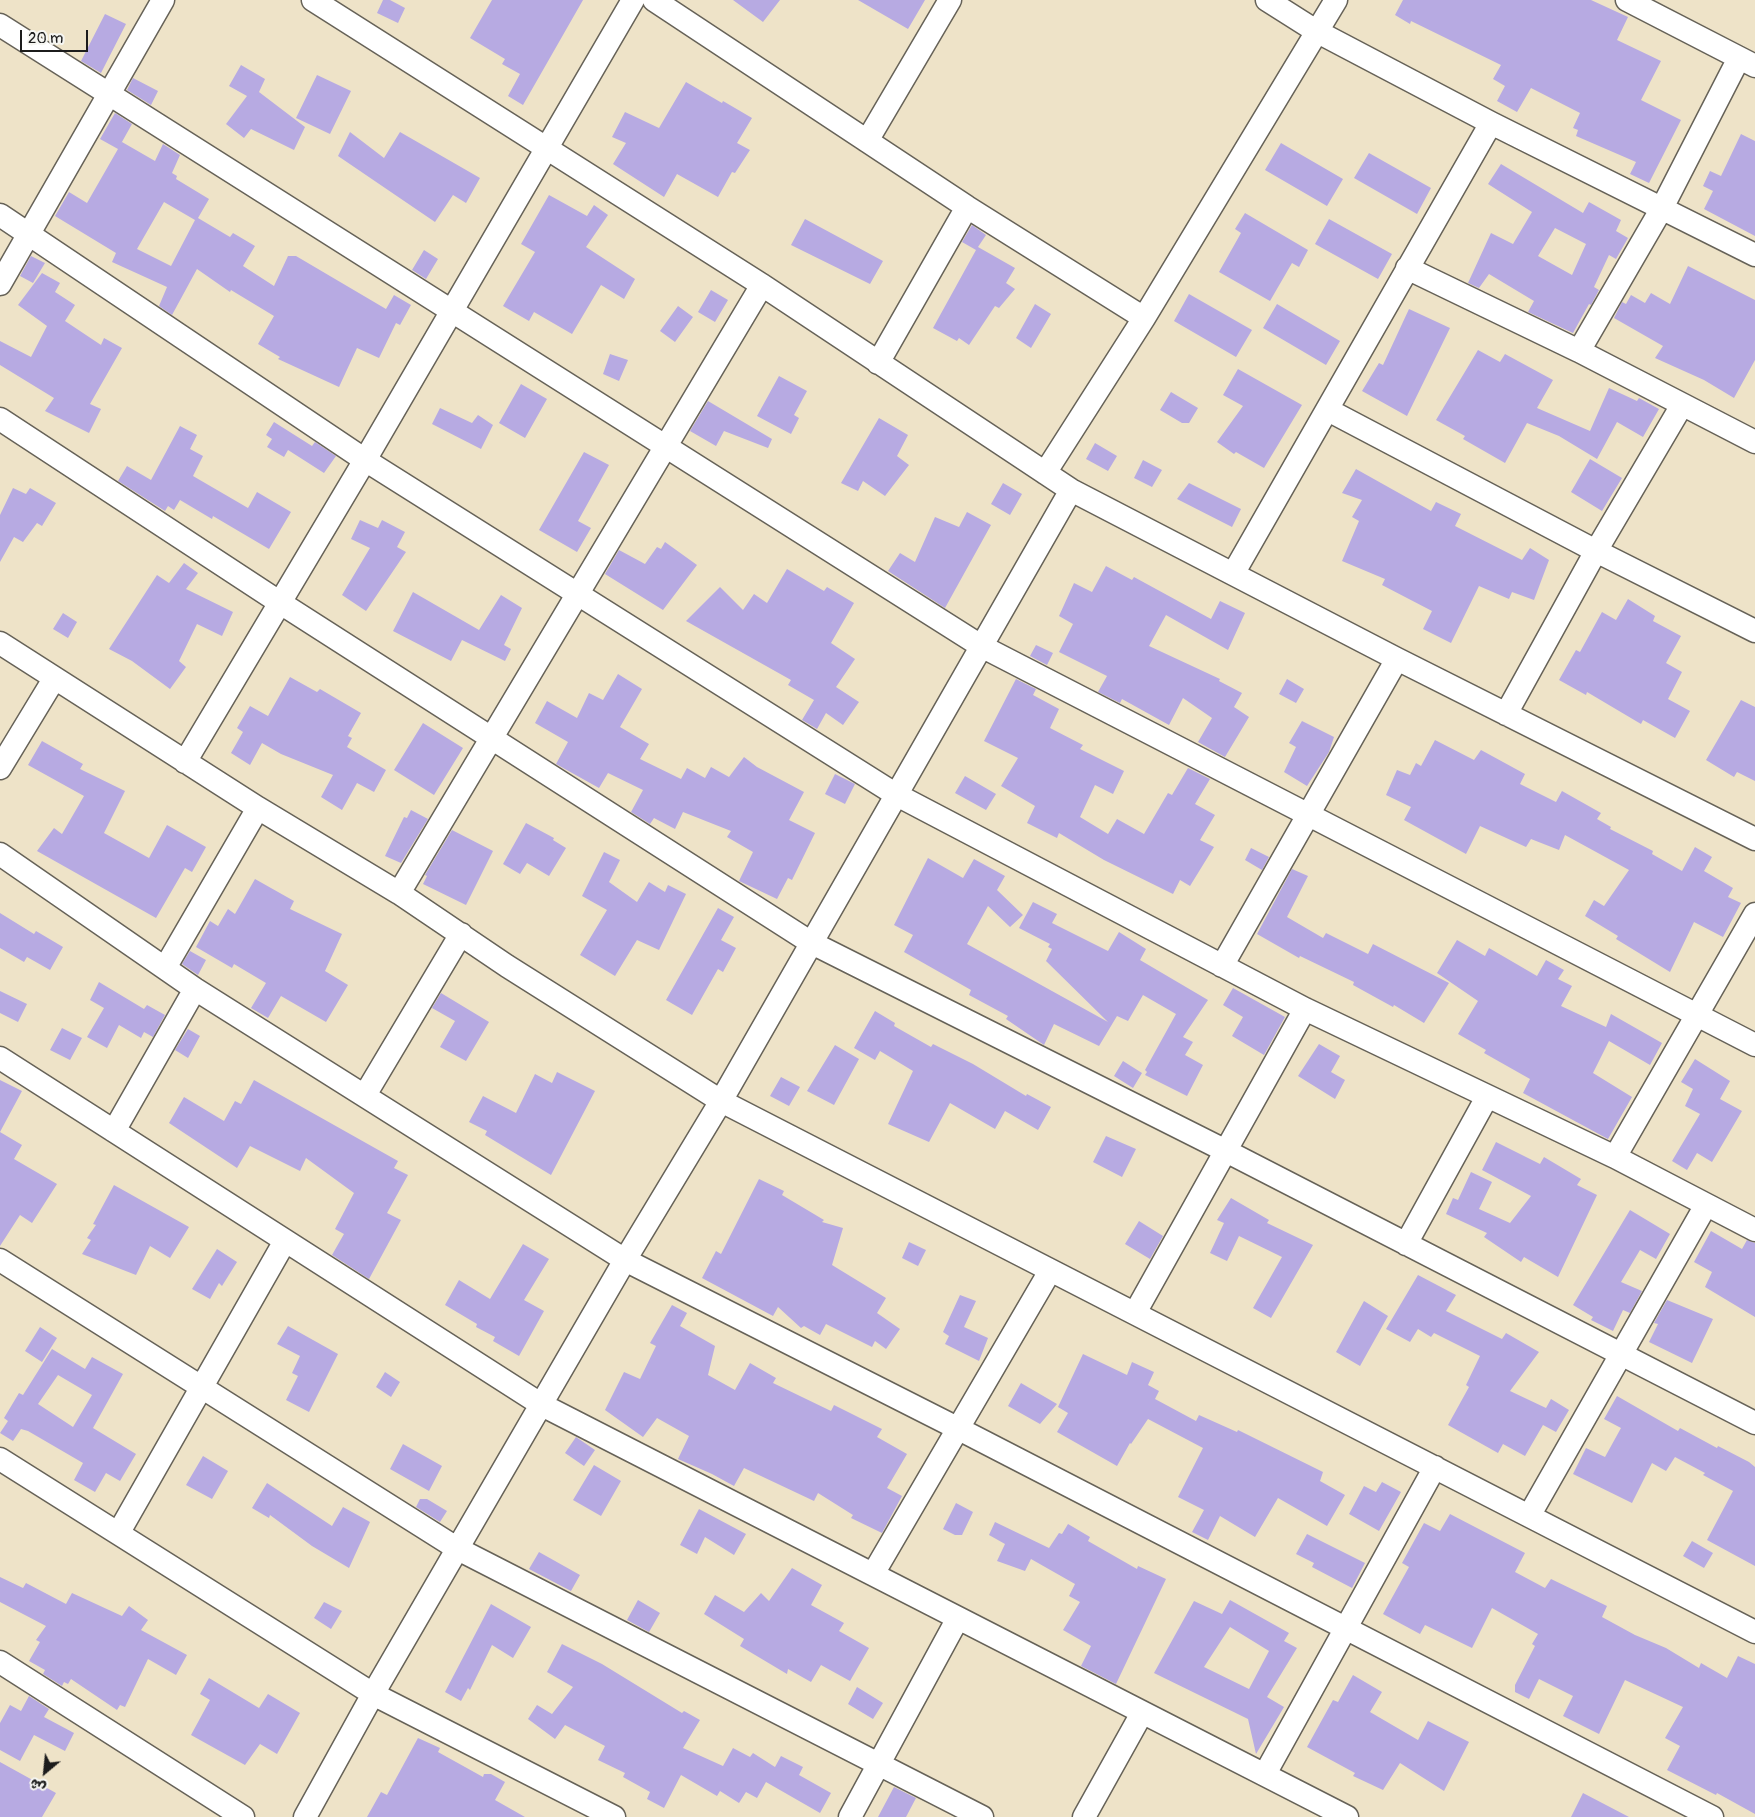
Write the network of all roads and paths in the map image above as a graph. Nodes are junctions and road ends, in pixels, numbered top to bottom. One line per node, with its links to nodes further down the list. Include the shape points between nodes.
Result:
1 (164, 0): 12 (street)
2 (314, 0): 15 (street)
3 (633, 0): 15 (street)
4 (654, 0): 14 (street)
5 (1267, 0): 10 (street)
6 (1336, 0): 10 (street)
7 (1627, 0): 11 (street)
8 (949, 1): 14 (street)
9 (0, 25): 12 (street)
10 (1316, 31): 13 (street); 25 (street)
11 (1747, 62): 17 (street)
12 (109, 94): 19 (street); 24 (street)
13 (1491, 123): 17 (street); 21 (street)
14 (867, 141): 16 (street)
15 (545, 149): 23 (street); 24 (street)
16 (967, 207): 25 (street); 27 (street)
17 (1662, 208): 20 (street); 26 (street)
18 (0, 215): 19 (street)
19 (29, 236): 22 (street); 33 (street)
20 (1755, 255)
21 (1407, 268): 26 (street); 29 (street)
22 (0, 284)
23 (762, 285): 27 (street); 32 (street)
24 (451, 312): 32 (street); 33 (street)
25 (1144, 318): 34 (street)
26 (1579, 351): 28 (street)
27 (878, 363): 34 (street)
28 (1682, 405): 31 (street); 36 (street)
29 (1328, 410): 36 (street); 37 (street)
30 (0, 419): 39 (street)
31 (1755, 442)
32 (666, 446): 38 (street); 42 (street)
33 (365, 460): 38 (street); 39 (street)
34 (1045, 473): 35 (street)
35 (1071, 490): 37 (street); 42 (street)
36 (1596, 551): 40 (street); 45 (street)
37 (1233, 574): 43 (street)
38 (577, 595): 46 (street); 49 (street)
39 (279, 602): 46 (street); 47 (street)
40 (1755, 631)
41 (0, 643): 44 (street)
42 (981, 646): 49 (street); 51 (street)
43 (1397, 660): 45 (street); 51 (street)
44 (54, 678): 47 (street); 48 (street)
45 (1506, 714): 52 (street)
46 (493, 738): 54 (street); 57 (street)
47 (185, 762): 50 (street)
48 (0, 768)
49 (896, 794): 57 (street); 58 (street)
50 (258, 808): 54 (street); 59 (street)
51 (1308, 816): 58 (street); 62 (street)
52 (1755, 839)
53 (0, 854): 59 (street)
54 (399, 893): 56 (street)
55 (1755, 914): 62 (street)
56 (461, 934): 65 (street); 67 (street)
57 (810, 942): 67 (street); 69 (street)
58 (1222, 966): 61 (street)
59 (165, 968): 60 (street)
60 (195, 989): 65 (street); 68 (street)
61 (1305, 1010): 66 (street); 69 (street)
62 (1696, 1014): 63 (street); 70 (street)
63 (1755, 1045)
64 (0, 1058): 68 (street)
65 (366, 1095): 75 (street)
66 (1487, 1097): 70 (street); 74 (street)
67 (721, 1101): 75 (street); 77 (street)
68 (114, 1131): 73 (street)
69 (1226, 1151): 74 (street); 78 (street)
70 (1615, 1157): 71 (street)
71 (1706, 1205): 72 (street); 79 (street)
72 (1755, 1230)
73 (285, 1241): 80 (street); 81 (street)
74 (1406, 1244): 79 (street)
75 (625, 1260): 81 (street); 83 (street)
76 (1, 1261): 80 (street)
77 (1050, 1271): 78 (street); 83 (street)
78 (1135, 1313): 85 (street)
79 (1620, 1355): 82 (street); 86 (street)
80 (201, 1387): 87 (street); 88 (street)
81 (542, 1405): 88 (street); 89 (street)
82 (1755, 1423)
83 (959, 1429): 89 (street); 91 (street)
84 (0, 1459): 87 (street)
85 (1435, 1467): 86 (street); 91 (street)
86 (1529, 1516): 92 (street)
87 (119, 1532): 94 (street)
88 (458, 1549): 94 (street); 96 (street)
89 (873, 1574): 90 (street)
90 (958, 1618): 95 (street); 96 (street)
91 (1347, 1628): 97 (street); 105 (street)
92 (1755, 1632)
93 (0, 1662): 98 (street)
94 (373, 1694): 99 (street); 100 (street)
95 (1142, 1713): 97 (street); 103 (street)
96 (879, 1765): 101 (street); 102 (street)
97 (1265, 1774): 104 (street)
98 (243, 1817)
99 (305, 1817)
100 (614, 1817)
101 (850, 1817)
102 (982, 1817)
103 (1084, 1817)
104 (1348, 1817)
105 (1712, 1817)

